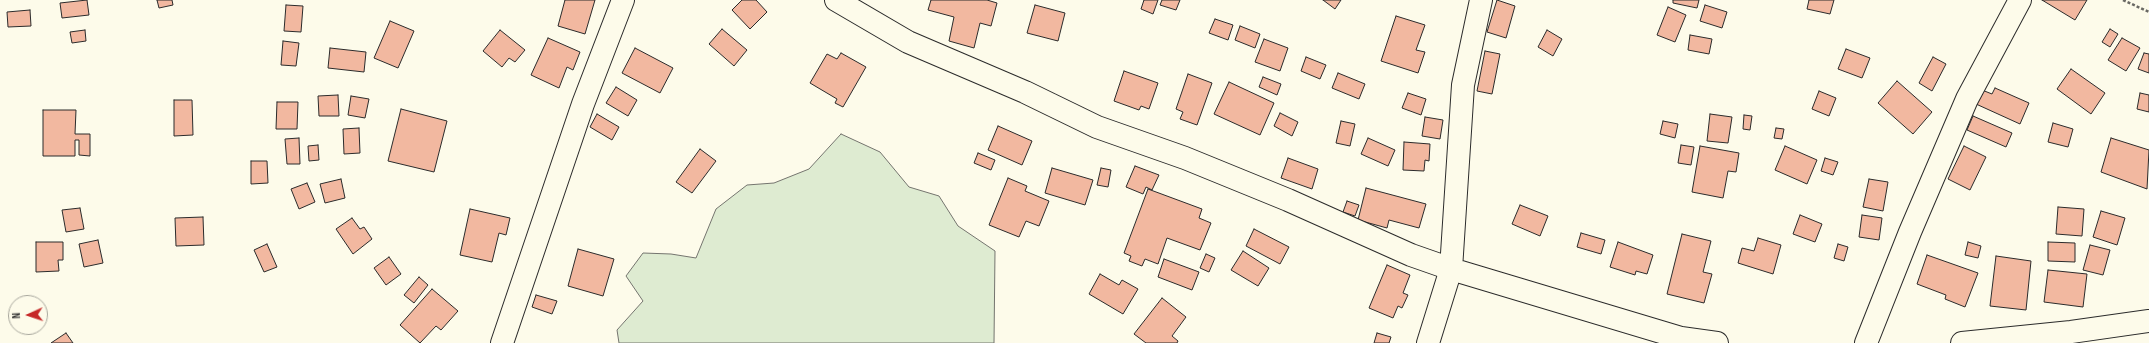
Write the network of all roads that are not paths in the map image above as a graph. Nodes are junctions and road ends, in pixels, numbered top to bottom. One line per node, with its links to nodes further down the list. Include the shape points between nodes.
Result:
1 (623, 0): 7 (street, via 583,104)
2 (836, 0): 5 (street, via 908,42 1025,92 1097,127 1185,158 1411,255)
3 (1481, 0): 5 (street, via 1463,85)
4 (2020, 0): 10 (street, via 1967,99)
5 (1451, 269): 8 (street); 9 (street, via 1681,338)
6 (2149, 322): 11 (street)
7 (502, 343)
8 (1428, 343)
9 (1717, 343)
10 (1866, 343)
11 (1962, 343)

